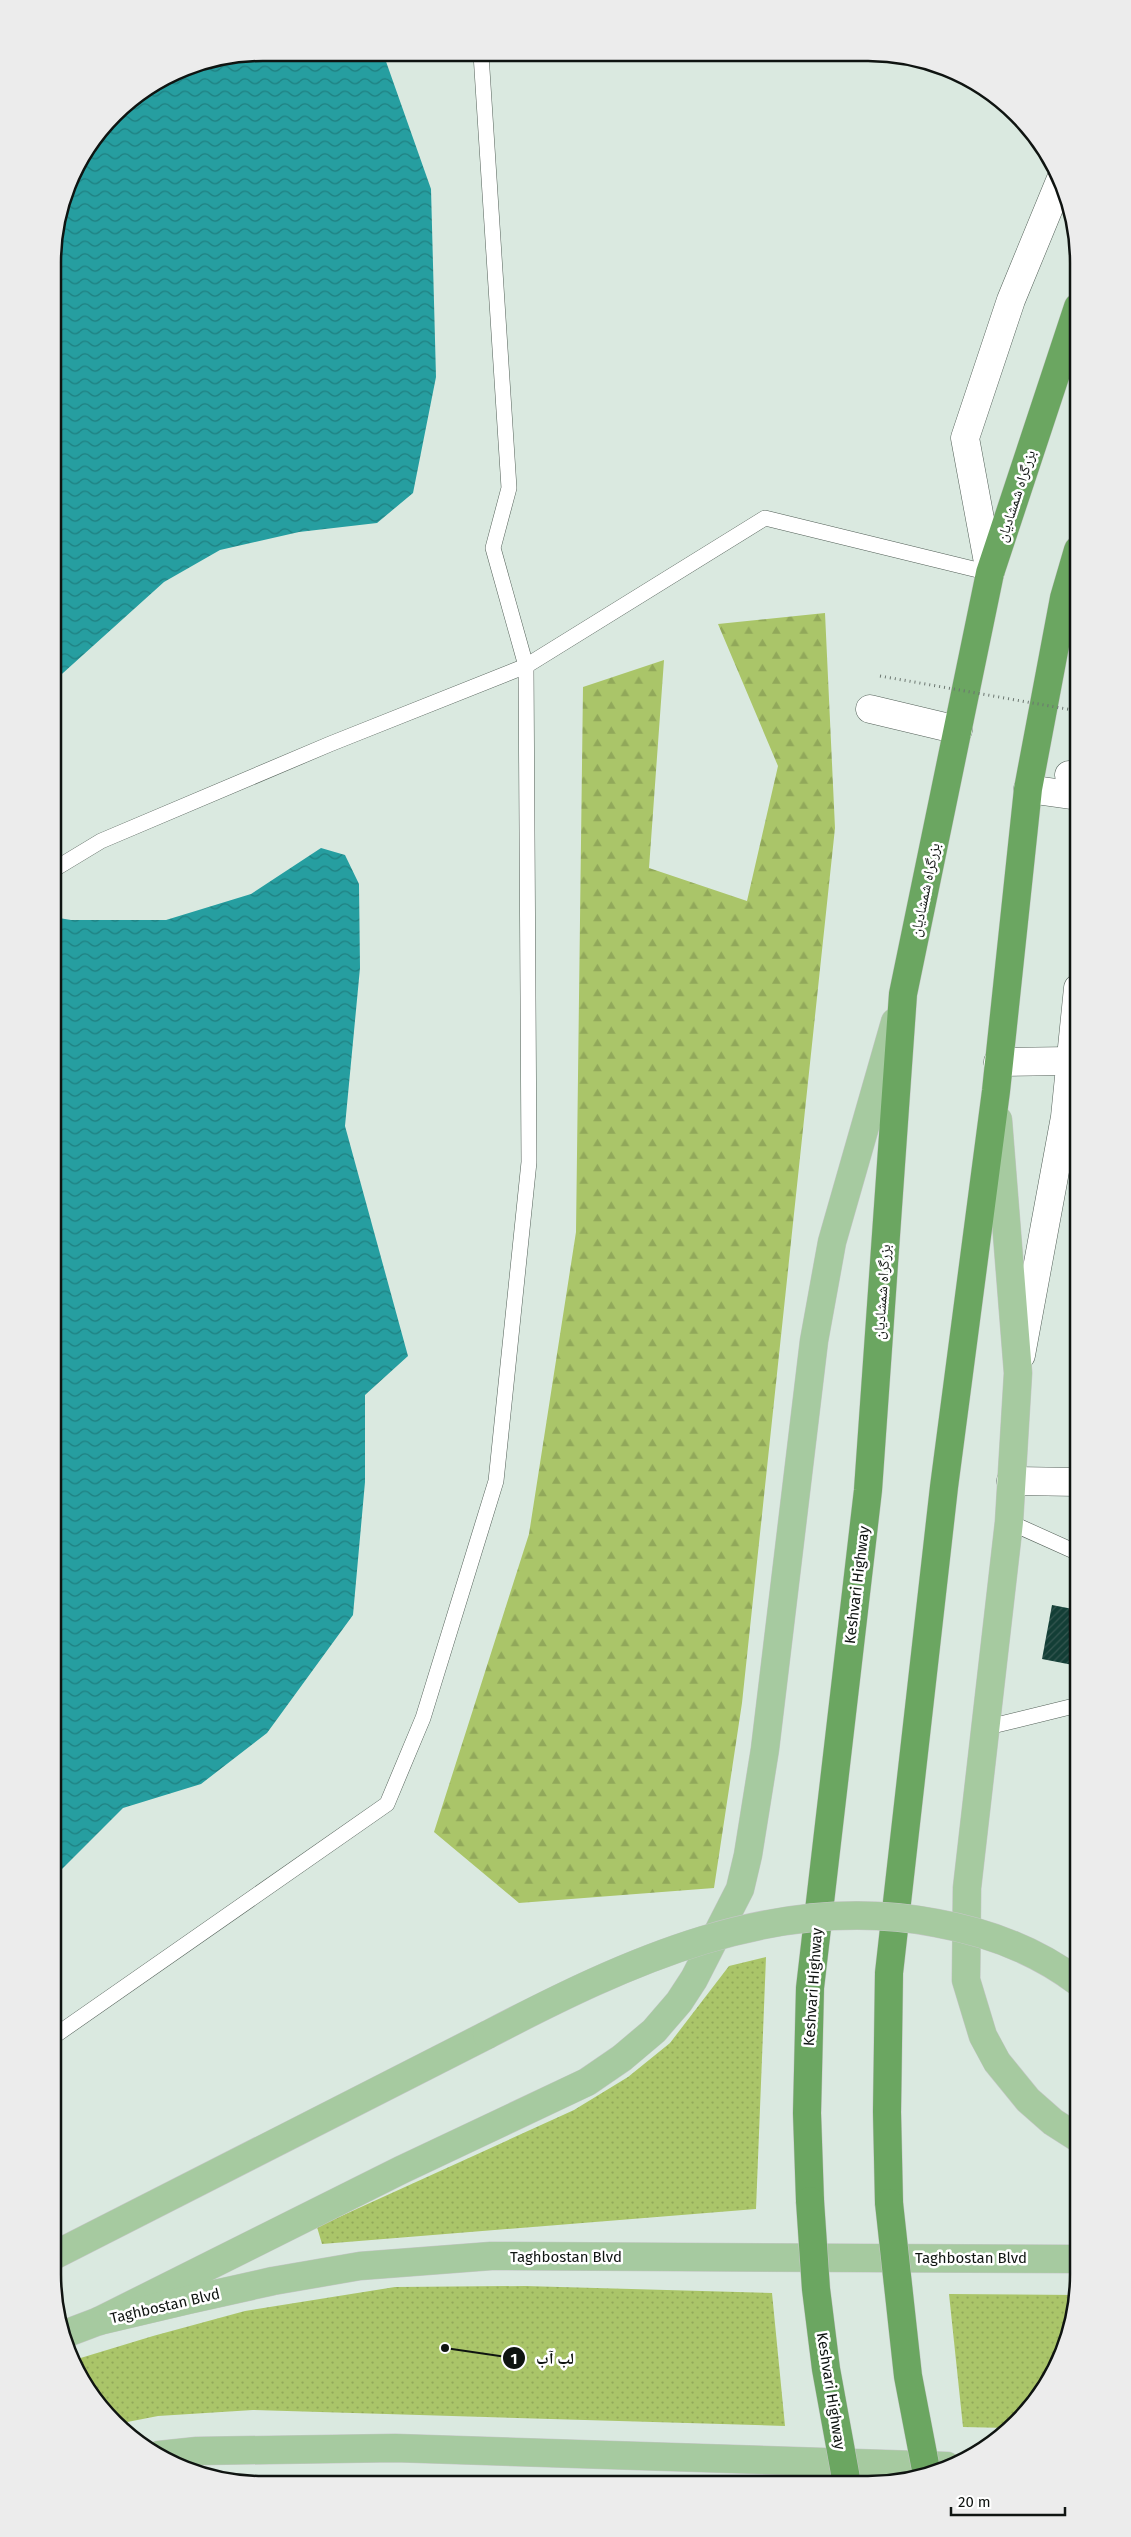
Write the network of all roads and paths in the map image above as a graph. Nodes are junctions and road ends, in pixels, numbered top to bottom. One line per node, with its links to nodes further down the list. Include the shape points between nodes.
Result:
1 (481, 61): 6 (lane, via 509,488 493,548)
2 (1056, 191): 4 (main road, via 1011,300 965,438)
3 (1070, 331): 4 (highway, بزرگراه شمشادیان)
4 (990, 574): 6 (lane, via 765,518); 10 (highway, بزرگراه شمشادیان)
5 (1070, 577): 12 (highway)
6 (526, 666): 13 (lane, via 330,744 101,841); 28 (lane, via 529,1162 496,1481 423,1718 388,1804)
7 (880, 676): 9 (path, bridge)
8 (870, 709): 10 (main road)
9 (1070, 710)
10 (958, 730): 14 (highway, بزرگراه شمشادیان)
11 (1070, 783): 12 (main road)
12 (1028, 789): 16 (highway)
13 (61, 865)
14 (903, 994): 22 (highway, بزرگراه شمشادیان); 32 (main road, via 832,1242 814,1341 765,1749 748,1855 740,1889 694,1979 654,2031 587,2082 401,2170)
15 (1070, 1061): 16 (main road)
16 (998, 1062): 18 (highway)
17 (1070, 1070): 19 (main road, via 1065,1117)
18 (996, 1091): 19 (main road); 36 (highway, bridge, via 944,1487 889,1973 889,2203 908,2376)
19 (1018, 1374): 20 (main road)
20 (1011, 1481): 21 (main road); 23 (main road)
21 (1070, 1482)
22 (868, 1490): 37 (highway, Keshvari Highway, bridge, via 810,1988 807,2113 816,2289)
23 (1009, 1522): 24 (lane); 26 (main road)
24 (1070, 1549)
25 (1070, 1707): 26 (lane)
26 (984, 1728): 29 (main road, via 967,1888 966,1980 983,2036 998,2062 1028,2100)
27 (1070, 1977): 30 (main road, bridge, via 1032,1953 1003,1941 958,1927 883,1914 803,1917 758,1925 670,1951 569,1992)
28 (61, 2031)
29 (1070, 2133)
30 (61, 2251)
31 (1070, 2259): 32 (main road, Taghbostan Blvd, via 491,2256 360,2266 273,2281)
32 (99, 2321): 33 (main road, Taghbostan Blvd)
33 (70, 2331)
34 (171, 2454): 35 (main road, via 395,2448)
35 (931, 2465)
36 (925, 2467)
37 (846, 2476)

